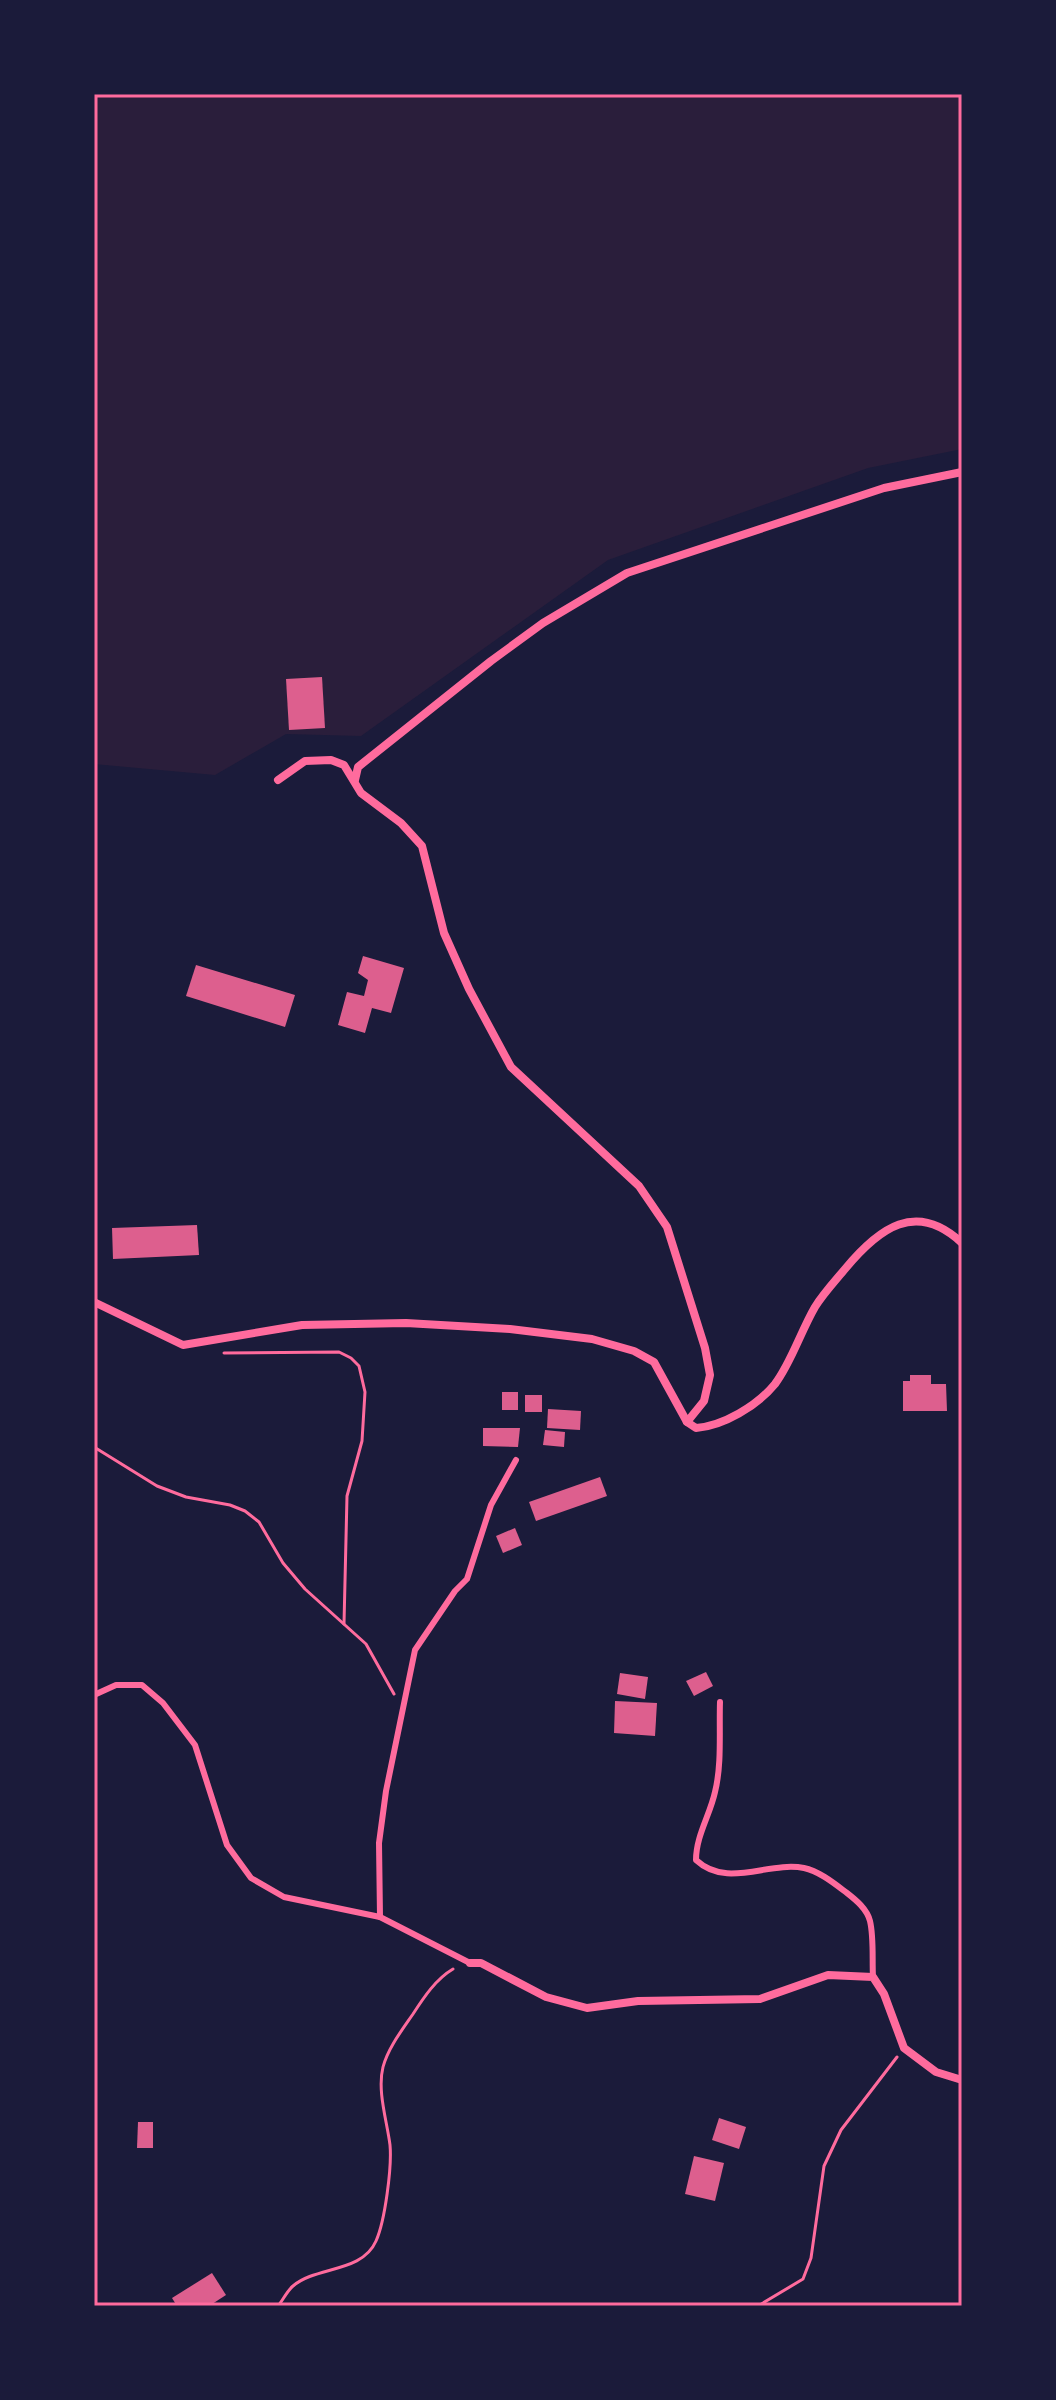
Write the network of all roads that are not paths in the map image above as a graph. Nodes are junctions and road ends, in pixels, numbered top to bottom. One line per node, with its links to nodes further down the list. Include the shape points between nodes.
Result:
1 (962, 472): 3 (street, via 884,488 627,573 491,661 358,767)
2 (278, 780): 3 (street, via 305,761 331,760 344,765)
3 (355, 780): 6 (street, via 361,793 422,846 444,933 511,1067 639,1186 667,1227 710,1375 704,1401)
4 (962, 1243): 6 (street, via 917,1219 889,1227 865,1245 816,1305 774,1384 713,1427 696,1428)
5 (94, 1302): 6 (street, via 183,1345 317,1324 406,1323 592,1339 654,1362)
6 (687, 1422)
7 (516, 1460): 10 (lane, via 491,1505 467,1579 415,1650 379,1843)
8 (94, 1695): 10 (lane, via 116,1685 142,1685 163,1703 195,1745 227,1845 251,1878 284,1897)
9 (720, 1702): 12 (lane, via 718,1777 696,1860 716,1872 734,1874 803,1867 844,1890 870,1920)
10 (380, 1917): 11 (lane)
11 (470, 1963): 12 (street, via 481,1963 546,1997 587,2008 638,2001 760,1999 828,1975)
12 (873, 1977): 13 (street, via 904,2048 936,2072)
13 (962, 2080)

